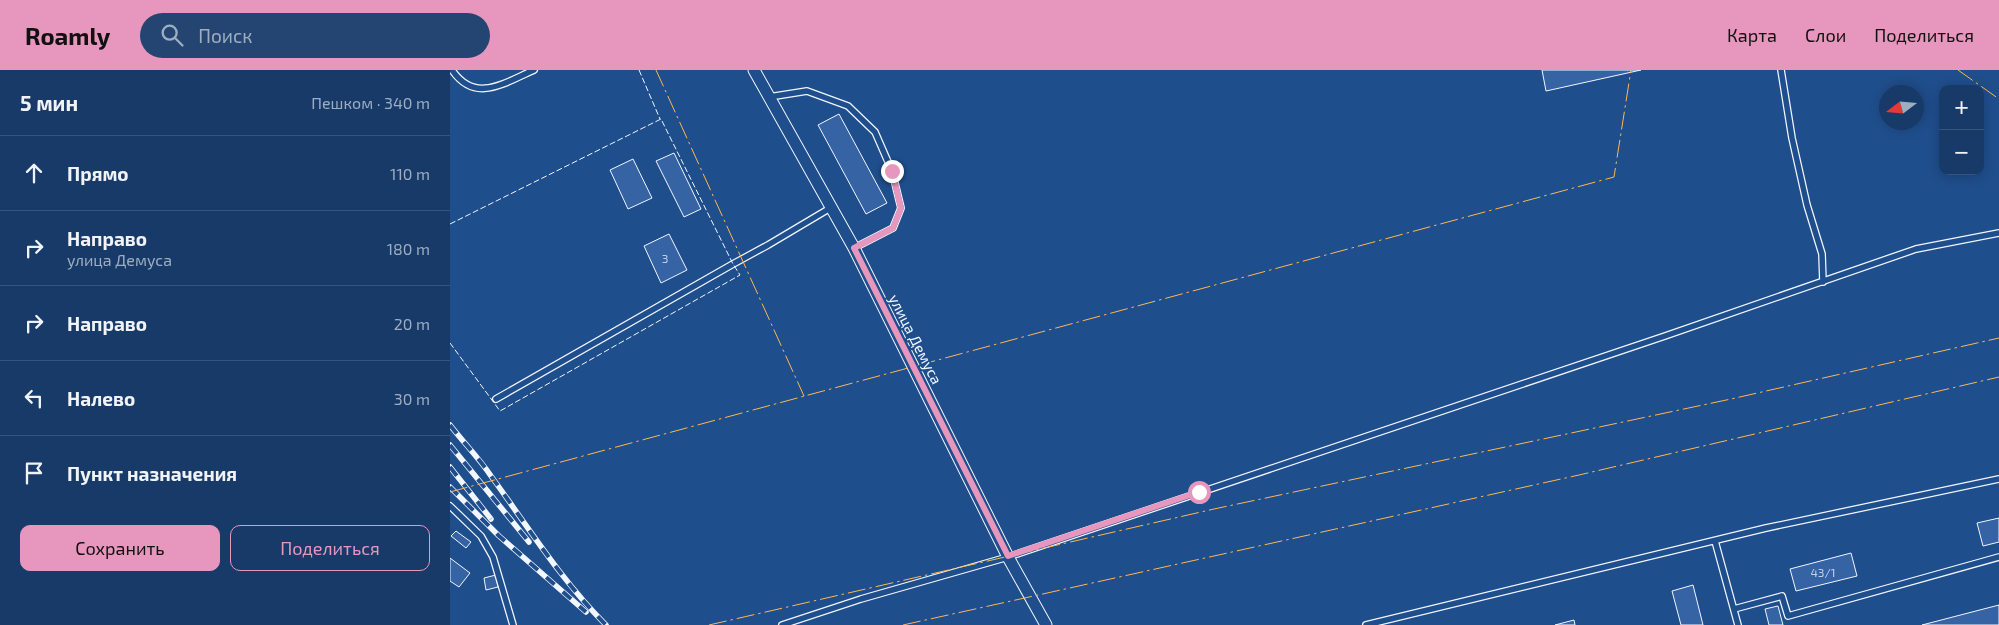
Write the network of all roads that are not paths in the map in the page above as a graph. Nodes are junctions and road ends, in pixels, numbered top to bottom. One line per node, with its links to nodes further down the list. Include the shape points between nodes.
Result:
1 (452, 70): 2 (lane, via 459,80 473,88 489,89)
2 (534, 70)
3 (754, 70): 5 (street, улица Демуса)
4 (1781, 70): 9 (lane, via 1792,138 1822,254)
5 (769, 96): 6 (street, улица Демуса); 8 (lane, via 807,91 848,106 875,132 892,171 901,208 893,228)
6 (832, 207): 8 (street, улица Демуса); 10 (lane)
7 (1999, 233): 9 (lane, via 1916,249)
8 (854, 248): 14 (street, улица Демуса)
9 (1823, 282): 14 (lane)
10 (496, 398)
11 (1999, 479): 13 (lane)
12 (450, 506): 17 (lane, via 481,536 493,557)
13 (1715, 540): 16 (lane); 20 (lane)
14 (1008, 556): 18 (lane); 19 (street, улица Демуса)
15 (1999, 557): 16 (lane, via 1788,616 1782,596)
16 (1734, 609): 21 (lane)
17 (512, 625)
18 (782, 625)
19 (1046, 625)
20 (1366, 625)
21 (1738, 625)

